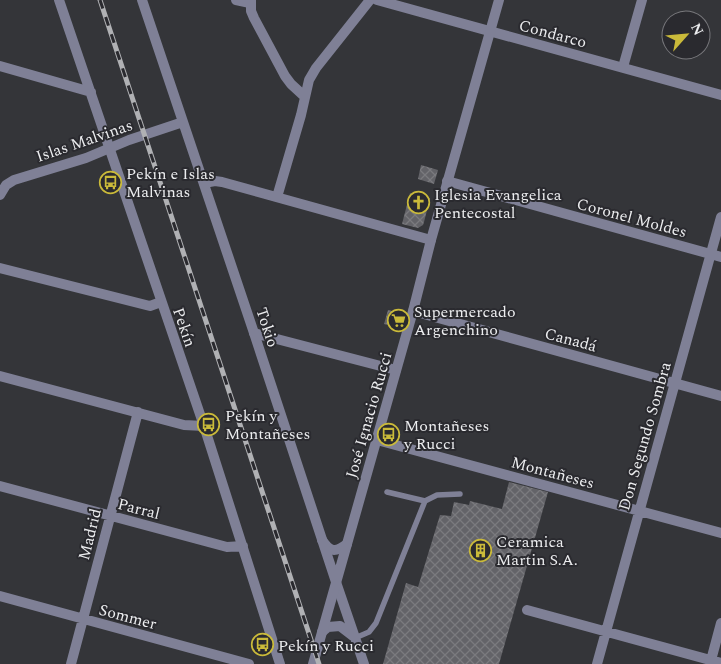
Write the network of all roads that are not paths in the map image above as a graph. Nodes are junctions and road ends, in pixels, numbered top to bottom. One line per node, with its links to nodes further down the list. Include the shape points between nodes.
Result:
1 (59, 0): 12 (street, Pekín)
2 (142, 0): 15 (street, Tokio)
3 (236, 0): 8 (street)
4 (370, 0): 14 (street, via 316,68)
5 (376, 0): 9 (street, Condarco)
6 (499, 0): 9 (street, José Ignacio Rucci)
7 (642, 0): 11 (street)
8 (251, 2): 14 (street, via 254,18 286,76)
9 (490, 32): 11 (street, Condarco); 17 (street, José Ignacio Rucci)
10 (0, 66): 12 (street)
11 (623, 67): 13 (street, Condarco)
12 (91, 92): 16 (street, Pekín)
13 (721, 95)
14 (304, 96): 20 (street)
15 (183, 122): 16 (street, Islas Malvinas); 18 (street, Tokio)
16 (109, 148): 19 (street, Islas Malvinas, via 14,180); 25 (street, Pekín)
17 (447, 182): 22 (street, José Ignacio Rucci); 23 (street, Coronel Moldes)
18 (204, 183): 20 (street, via 222,182); 27 (street, Tokio)
19 (0, 195)
20 (277, 197): 22 (street)
21 (721, 217): 23 (street, Don Segundo Sombra)
22 (431, 240): 26 (street, José Ignacio Rucci)
23 (716, 256): 30 (street, Don Segundo Sombra)
24 (0, 268): 25 (street, via 150,306)
25 (161, 302): 33 (street, Pekín)
26 (413, 311): 28 (street, José Ignacio Rucci); 30 (street, Canadá)
27 (254, 333): 28 (street); 42 (street, Tokio)
28 (396, 370): 34 (street, José Ignacio Rucci)
29 (0, 376): 32 (street)
30 (674, 383): 31 (street, Canadá); 39 (street, Don Segundo Sombra)
31 (721, 396)
32 (138, 412): 33 (street, via 184,426); 40 (street, Madrid)
33 (204, 426): 44 (street, Pekín)
34 (376, 440): 39 (street, Montañeses); 43 (street, José Ignacio Rucci)
35 (0, 486): 40 (street, Parral)
36 (387, 492): 38 (lane)
37 (460, 494): 38 (lane, via 436,495)
38 (425, 501): 52 (lane, via 376,623 369,632)
39 (639, 511): 41 (street, Montañeses); 51 (street, Don Segundo Sombra)
40 (109, 516): 44 (street, Parral, via 228,546); 48 (street, Madrid)
41 (721, 533)
42 (322, 540): 43 (street, via 332,550); 45 (street, Tokio)
43 (347, 544): 45 (street, José Ignacio Rucci)
44 (243, 546): 56 (street, Pekín)
45 (336, 582): 50 (street, José Ignacio Rucci); 52 (street, Tokio)
46 (0, 596): 48 (street, Sommer)
47 (527, 610): 51 (street)
48 (83, 620): 54 (street, Madrid); 55 (street, Sommer)
49 (721, 623): 53 (street)
50 (322, 632): 52 (street, via 328,627 340,626); 57 (street, José Ignacio Rucci)
51 (606, 632): 53 (street); 59 (street, Don Segundo Sombra)
52 (355, 638): 58 (street, Tokio)
53 (714, 662)
54 (71, 664)
55 (249, 664)
56 (280, 664)
57 (313, 664)
58 (364, 664)
59 (597, 664)

